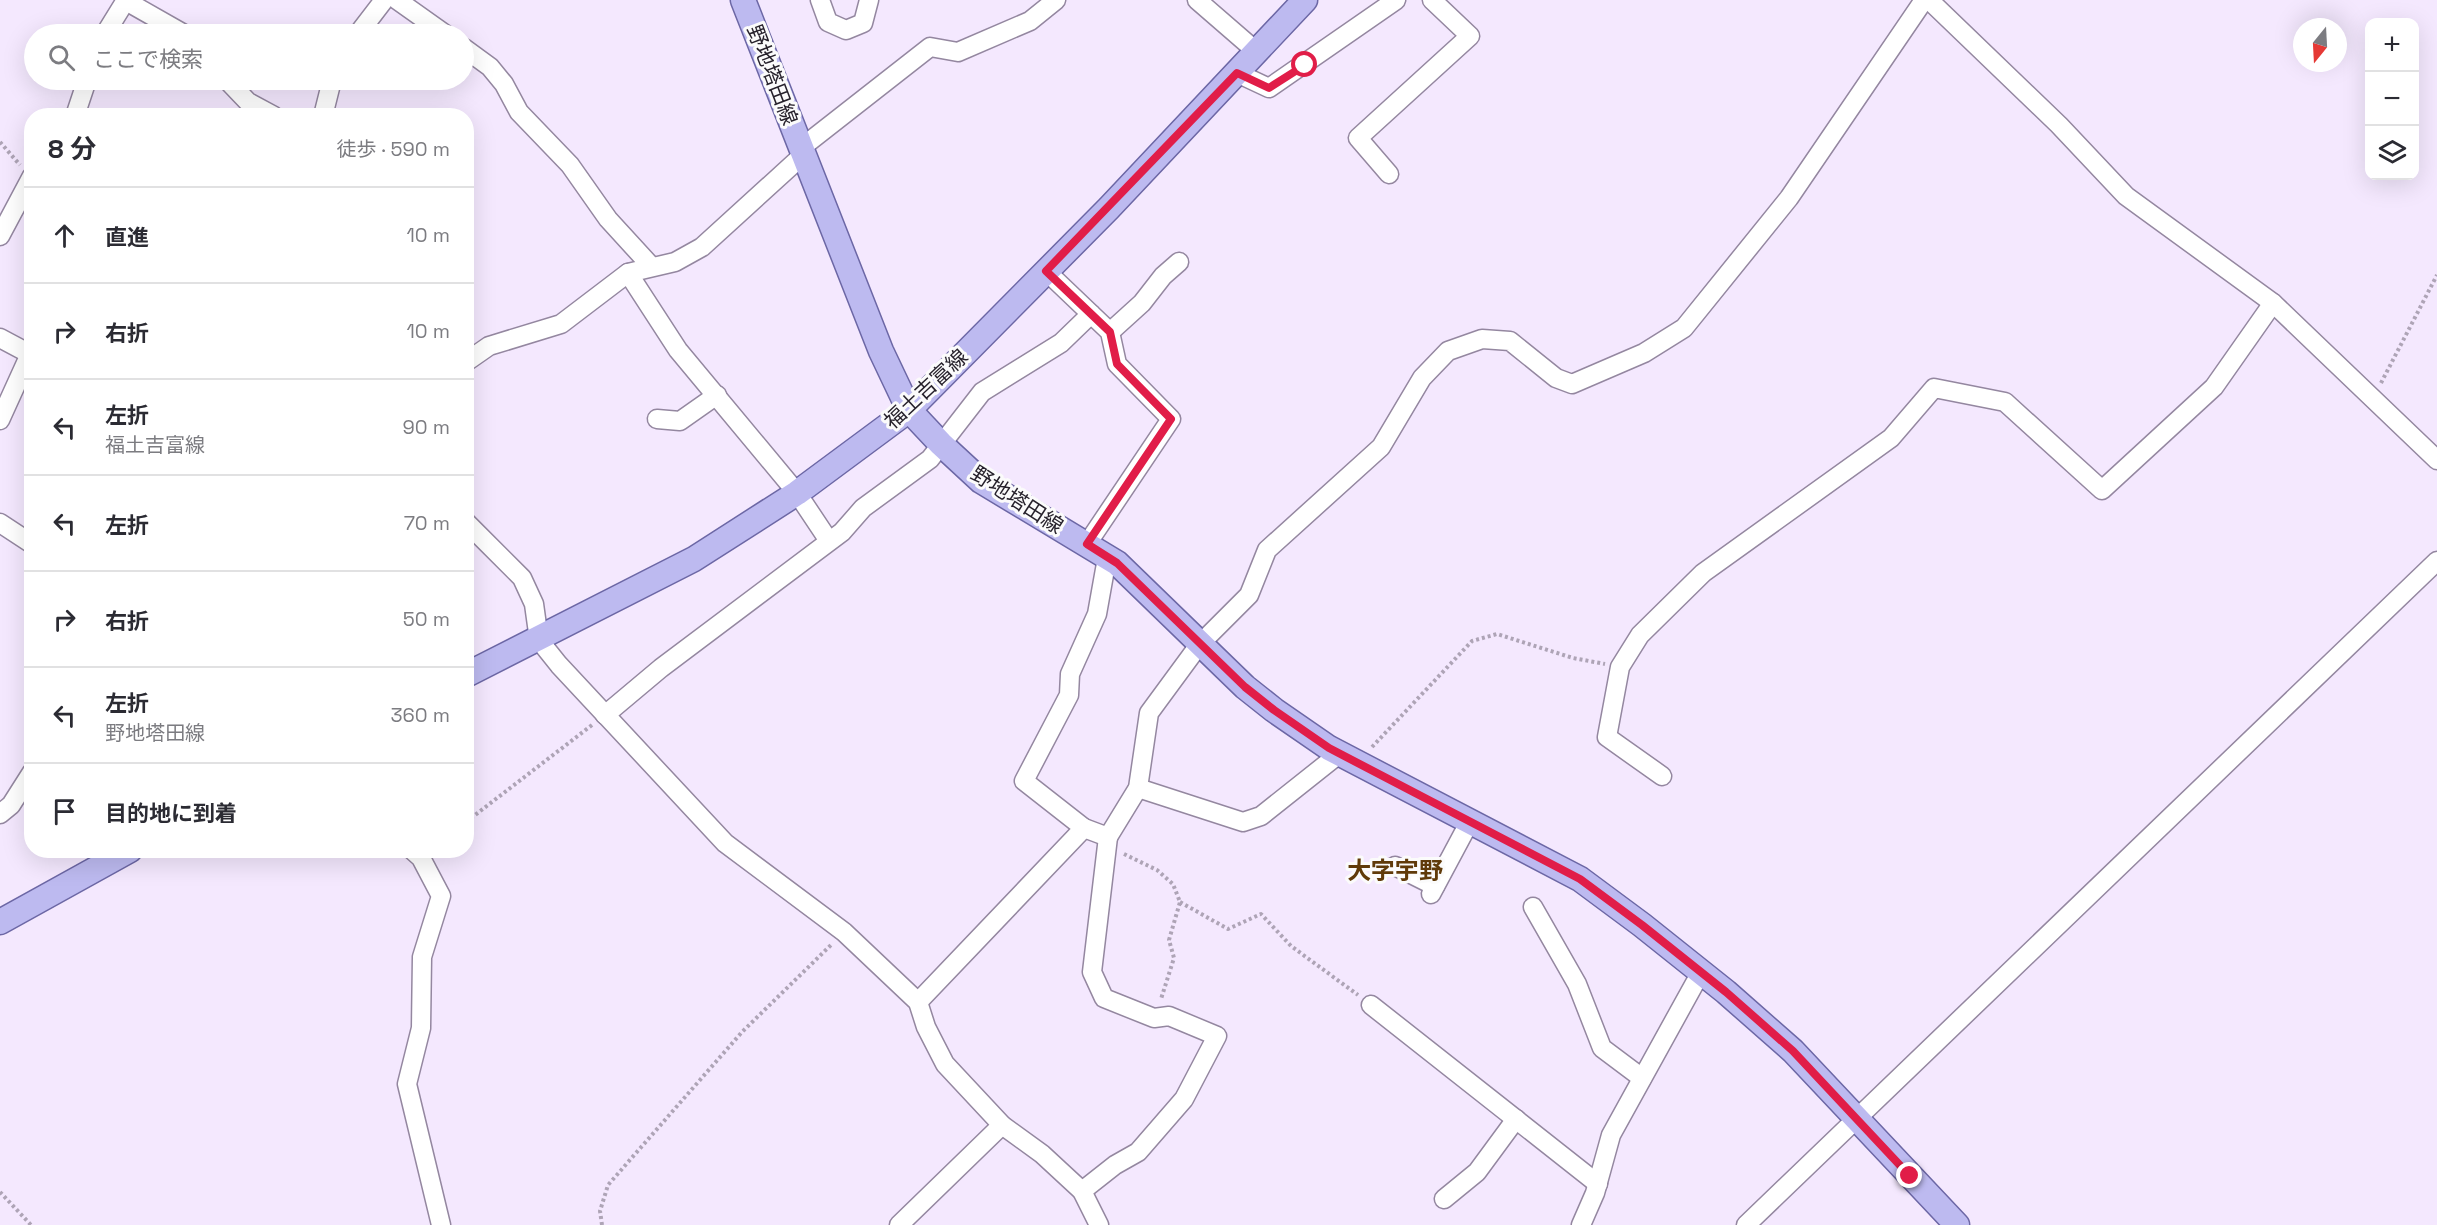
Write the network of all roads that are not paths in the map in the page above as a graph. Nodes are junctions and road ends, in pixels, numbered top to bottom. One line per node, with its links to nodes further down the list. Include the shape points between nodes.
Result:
1 (126, 0): 14 (street); 15 (street)
2 (384, 0): 16 (street)
3 (398, 0): 17 (street)
4 (743, 0): 27 (main road, 野地塔田線)
5 (820, 0): 6 (street, via 828,22 846,30 863,23)
6 (869, 0)
7 (1056, 0): 27 (street, via 1030,21 958,52 930,46)
8 (1305, 0): 18 (main road, 福土吉富線)
9 (1396, 0): 20 (street, via 1269,88)
10 (1432, 0): 28 (street, via 1470,36 1358,138)
11 (1924, 0): 57 (street, via 1789,198 1684,328 1644,353 1572,384 1556,378 1510,341 1482,339 1448,351 1422,378 1381,447 1267,550 1249,595)
12 (1929, 0): 35 (street, via 2059,125 2126,196)
13 (1199, 1): 18 (street)
14 (111, 24)
15 (167, 24)
16 (366, 24)
17 (431, 24)
18 (1257, 52): 20 (main road, 福土吉富線)
19 (474, 55): 32 (street, via 490,67 519,112 570,165 608,219)
20 (1237, 73): 33 (main road, 福土吉富線)
21 (84, 90): 24 (street)
22 (232, 90): 25 (street)
23 (329, 90): 26 (street)
24 (78, 108)
25 (243, 108)
26 (324, 108)
27 (802, 152): 32 (street, via 702,247 675,261); 43 (main road, 野地塔田線, via 881,351)
28 (1389, 174)
29 (24, 190): 30 (street)
30 (0, 236)
31 (1179, 262): 37 (street)
32 (651, 266): 34 (street)
33 (1046, 271): 36 (street); 43 (main road, 福土吉富線)
34 (628, 273): 40 (street, via 561,324 489,346); 42 (street, via 678,350)
35 (2273, 303): 47 (street); 61 (street, via 2214,387 2102,490 2005,402 1934,388 1891,438 1703,573 1640,635 1620,667 1607,737)
36 (1091, 314): 37 (street); 46 (street, via 1061,344 982,392)
37 (1110, 332): 53 (street, via 1117,364 1171,419)
38 (0, 338): 39 (street)
39 (24, 350)
40 (474, 356)
41 (24, 368): 45 (street)
42 (717, 395): 44 (street, via 680,421); 48 (street)
43 (909, 410): 46 (main road, 野地塔田線); 48 (main road, 福土吉富線)
44 (657, 419)
45 (0, 420)
46 (941, 444): 52 (street, via 930,459 863,508); 53 (main road, 野地塔田線, via 981,481)
47 (2437, 460)
48 (797, 493): 52 (street); 56 (main road, 福土吉富線, via 694,559)
49 (0, 523): 51 (street)
50 (474, 530): 56 (street, via 522,578 534,604)
51 (24, 539)
52 (829, 542): 59 (street)
53 (1087, 544): 54 (main road, 野地塔田線)
54 (1107, 558): 57 (main road, 野地塔田線, via 1117,563); 66 (street, via 1097,614 1070,674 1069,695 1024,781)
55 (2437, 561): 78 (street)
56 (539, 640): 58 (main road, 福土吉富線); 59 (street)
57 (1199, 645): 60 (main road, 野地塔田線, via 1274,710); 63 (street, via 1149,713)
58 (474, 671)
59 (605, 715): 74 (street, via 725,843 844,932)
60 (1348, 758): 63 (street, via 1261,816 1243,822); 65 (main road, 野地塔田線)
61 (1662, 776)
62 (24, 785): 64 (street)
63 (1138, 788): 67 (street)
64 (0, 814)
65 (1470, 821): 70 (street, via 1433,890); 73 (main road, 野地塔田線, via 1580,879)
66 (1084, 828): 67 (street); 74 (street)
67 (1108, 841): 81 (street, via 1092,972 1104,999 1154,1018 1169,1016 1217,1036 1184,1099 1138,1152)
68 (116, 858): 72 (main road)
69 (421, 858): 83 (street, via 441,896 422,957 421,1028 407,1084)
70 (1395, 866)
71 (1533, 907): 76 (street, via 1577,984 1602,1048)
72 (0, 922)
73 (1701, 972): 76 (street); 78 (main road, 野地塔田線, via 1793,1051)
74 (918, 1002): 79 (street, via 945,1065)
75 (1371, 1005): 77 (street)
76 (1642, 1078): 80 (street, via 1611,1135)
77 (1516, 1119): 80 (street); 82 (street, via 1477,1172)
78 (1859, 1119): 87 (street); 88 (main road, 野地塔田線)
79 (1002, 1125): 81 (street, via 1042,1154); 84 (street)
80 (1598, 1184): 86 (street)
81 (1082, 1191): 85 (street)
82 (1444, 1199)
83 (441, 1225)
84 (899, 1225)
85 (1099, 1225)
86 (1581, 1225)
87 (1746, 1225)
88 (1957, 1225)

